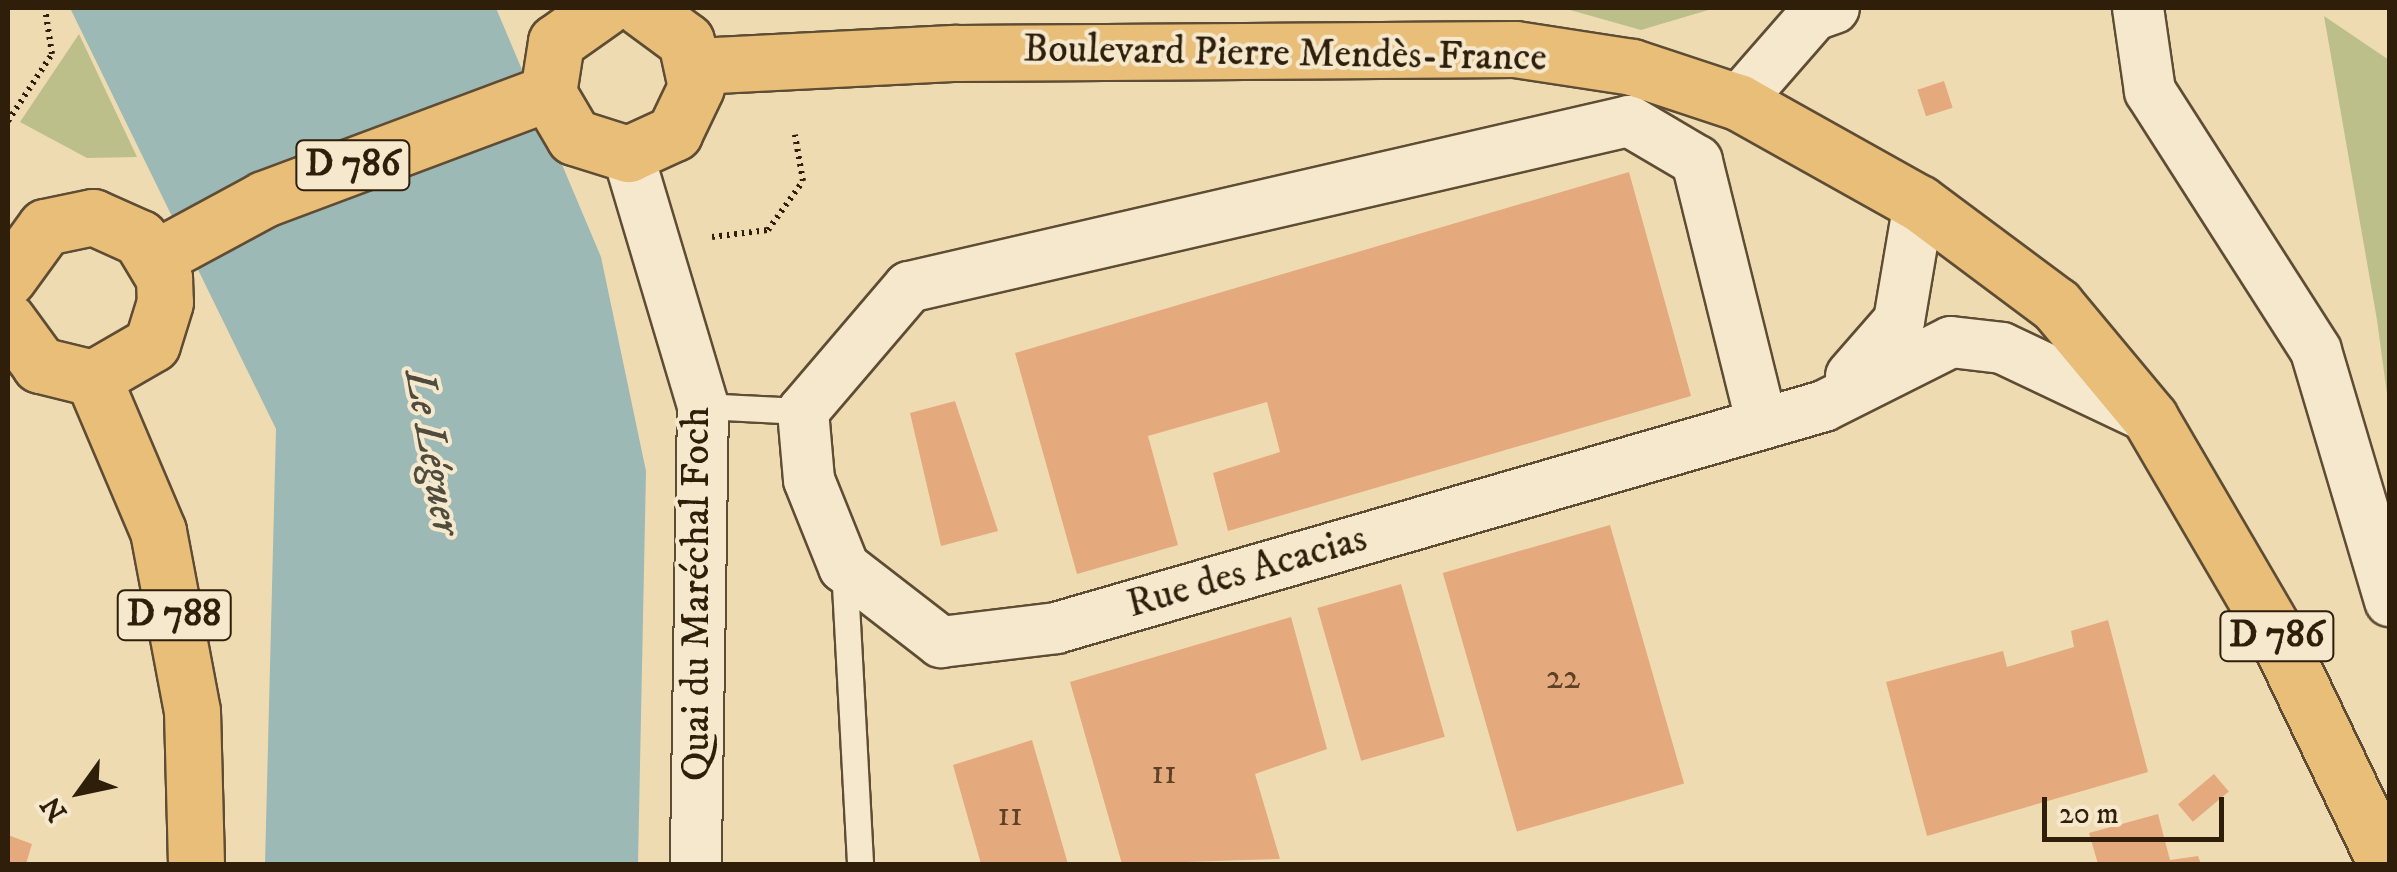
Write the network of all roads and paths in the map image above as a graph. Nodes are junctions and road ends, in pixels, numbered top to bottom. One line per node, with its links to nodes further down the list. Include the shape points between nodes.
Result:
1 (45, 8): 8 (path, via 52,54)
2 (609, 8): 5 (main road, via 670,22); 6 (main road, via 556,42)
3 (1834, 8): 7 (street, via 1814,16)
4 (2138, 8): 23 (street, via 2150,91 2316,351)
5 (696, 66): 7 (main road, Boulevard Pierre Mendès-France / D 786, via 977,52 1514,49 1632,67); 10 (main road, via 689,112 674,133)
6 (542, 95): 10 (main road, via 574,137); 14 (main road, D 786, via 264,199)
7 (1738, 102): 11 (main road, Boulevard Pierre Mendès-France / D 786)
8 (8, 121)
9 (795, 135): 12 (path, via 802,182 768,230)
10 (628, 154): 17 (street, Quai du Maréchal Foch)
11 (1918, 203): 18 (street, via 1900,321); 20 (main road, Boulevard Pierre Mendès-France / D 786, via 2056,305)
12 (701, 238)
13 (14, 246): 14 (main road, via 45,227 94,217)
14 (165, 252): 16 (main road, via 165,302 152,344)
15 (8, 321): 16 (main road, via 40,365)
16 (93, 378): 24 (main road, D 788, via 158,530 192,711)
17 (702, 406): 19 (lane); 25 (street, Quai du Maréchal Foch)
18 (1824, 406): 20 (street, Rue des Acacias, via 1950,342 2002,348); 21 (street, Rue des Acacias)
19 (803, 410): 21 (street, via 909,287 1628,122 1697,162); 22 (street, via 810,480)
20 (2150, 418): 27 (main road, Boulevard Pierre Mendès-France / D 786, via 2276,634)
21 (1760, 420): 22 (street, Rue des Acacias, via 1056,628 942,642)
22 (844, 567): 26 (lane)
23 (2390, 601)
24 (196, 864)
25 (696, 864)
26 (860, 864)
27 (2386, 864)

